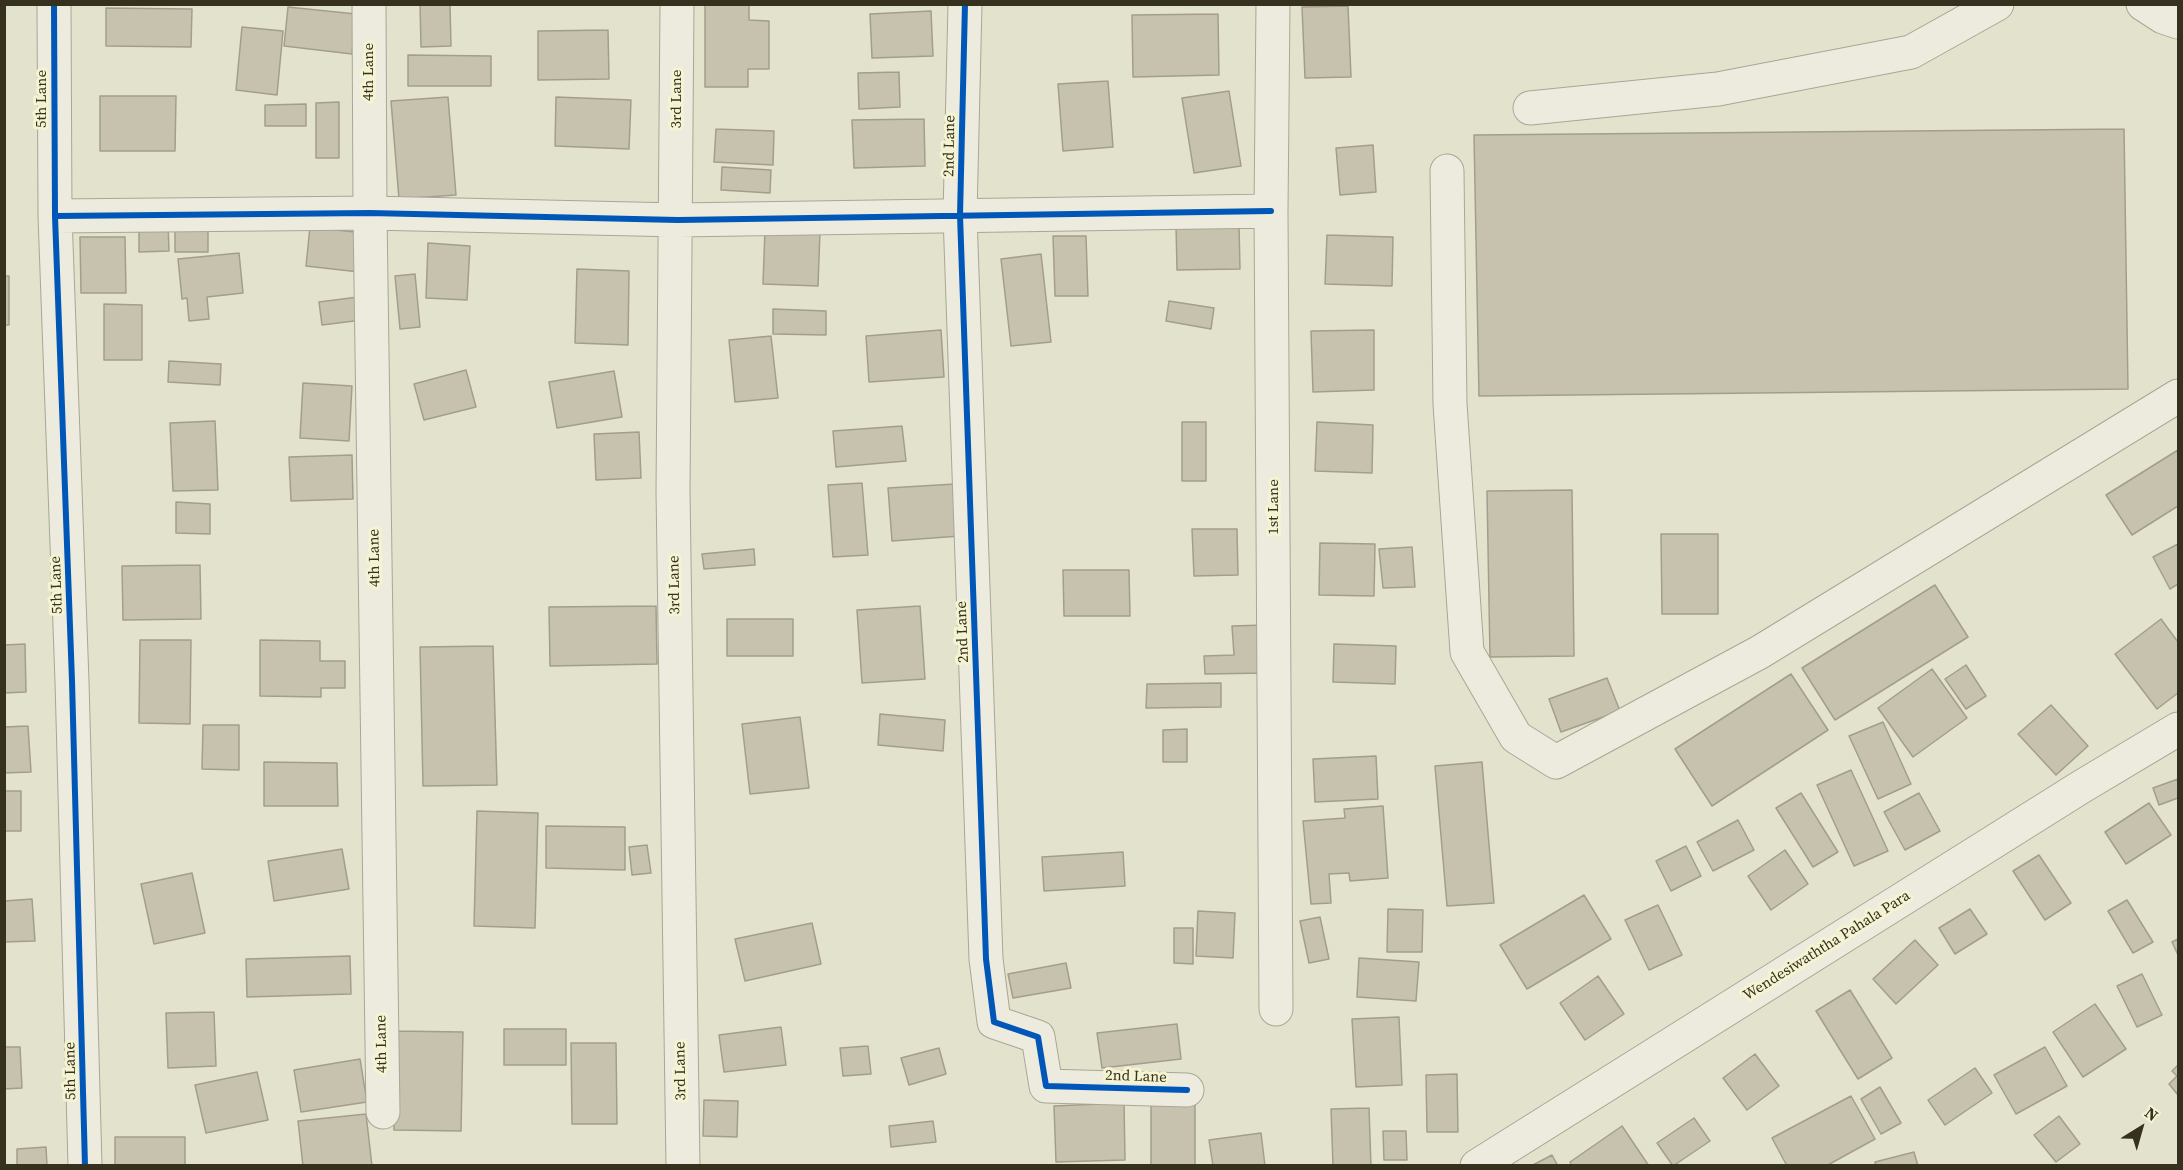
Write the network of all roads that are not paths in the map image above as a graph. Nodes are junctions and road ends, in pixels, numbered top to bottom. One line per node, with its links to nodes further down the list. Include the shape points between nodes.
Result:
1 (54, 4): 14 (street, 5th Lane)
2 (369, 4): 12 (street, 4th Lane)
3 (677, 4): 15 (street, 3rd Lane)
4 (964, 4): 13 (street, 2nd Lane)
5 (1273, 4): 11 (street, 1st Lane)
6 (1997, 4): 9 (street, via 1911,52 1718,89)
7 (2143, 4): 8 (street)
8 (2178, 22)
9 (1530, 108)
10 (1448, 171): 16 (street, via 1450,404 1467,652 1516,737 1556,762 1760,652)
11 (1271, 211): 13 (street); 18 (street, 1st Lane)
12 (369, 213): 14 (street); 15 (street); 20 (street, 4th Lane)
13 (960, 215): 15 (street); 19 (street, 2nd Lane, via 986,959 994,1022 1038,1037 1046,1086)
14 (55, 216): 21 (street, 5th Lane)
15 (678, 219): 22 (street, 3rd Lane, via 673,491)
16 (2178, 396)
17 (2178, 729): 23 (street, Wendesiwaththa Pahala Para)
18 (1275, 1009)
19 (1187, 1090)
20 (383, 1112)
21 (85, 1166)
22 (683, 1166)
23 (1477, 1166)

